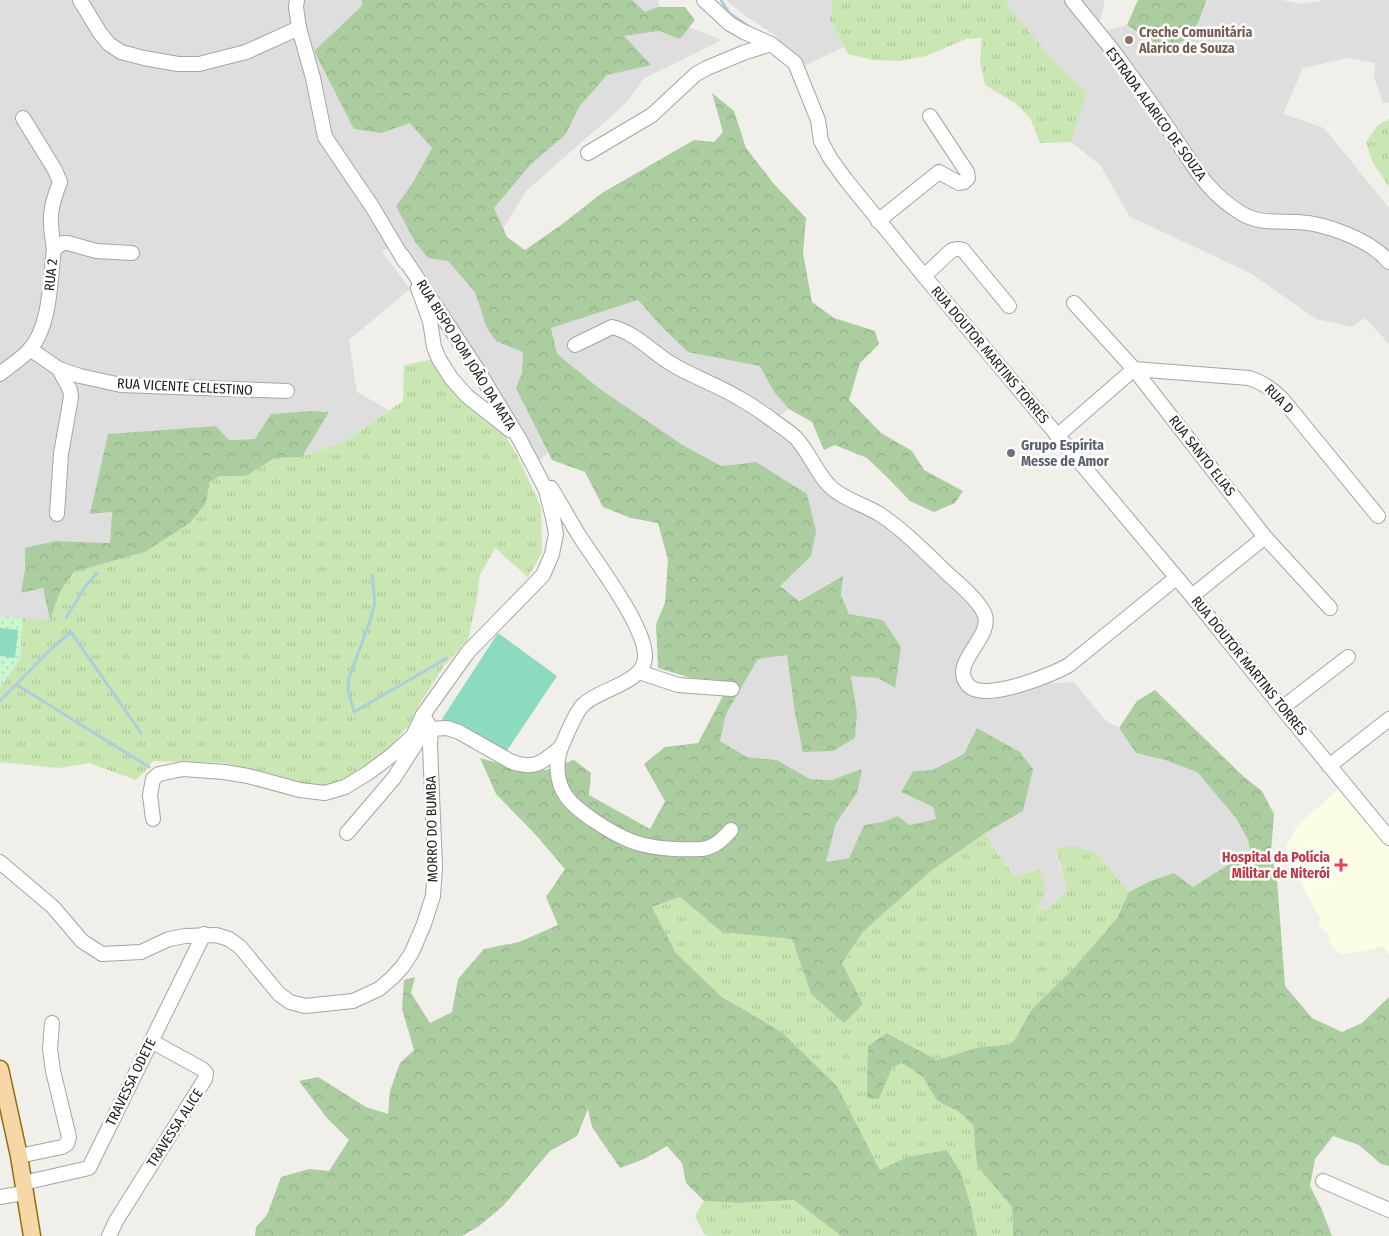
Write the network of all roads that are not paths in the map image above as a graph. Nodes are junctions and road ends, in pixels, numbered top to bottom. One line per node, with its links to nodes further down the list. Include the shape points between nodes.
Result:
1 (80, 0): 5 (street, via 100,33 121,52 178,64 199,64 246,52)
2 (297, 0): 5 (street, RUA BISPO DOM JOÃO DA MATA)
3 (704, 0): 6 (street, RUA DOUTOR MARTINS TORRES, via 730,24)
4 (1072, 0): 14 (street, ESTRADA ALARICO DE SOUZA, via 1124,65 1200,177 1225,202 1259,221 1322,226 1371,245)
5 (298, 28): 13 (street, RUA BISPO DOM JOÃO DA MATA, via 313,78 325,137)
6 (771, 44): 9 (street, via 696,74 652,114); 10 (street, RUA DOUTOR MARTINS TORRES, via 795,63 830,158)
7 (930, 116): 10 (street, via 968,178 959,183 939,172)
8 (23, 118): 11 (street, via 56,170 60,182 51,206 50,228)
9 (588, 153)
10 (878, 221): 15 (street, RUA DOUTOR MARTINS TORRES)
11 (54, 248): 12 (street, RUA 2, via 68,243 96,251); 19 (street, RUA 2, via 45,317)
12 (132, 253)
13 (402, 255): 25 (street, RUA BISPO DOM JOÃO DA MATA); 25 (street, RUA BISPO DOM JOÃO DA MATA, via 418,288 430,321 434,348 443,366 467,396)
14 (1389, 262)
15 (924, 276): 17 (street, via 952,250 963,250); 24 (street, RUA DOUTOR MARTINS TORRES)
16 (1074, 303): 21 (street, RUA SANTO ELIAS)
17 (1009, 306)
18 (575, 345): 30 (street, via 612,327 624,330 672,364 750,404 795,437 836,492 880,514 902,531 976,601 987,619 986,627 963,669 968,685 975,690 999,689 1043,677 1069,665)
19 (30, 349): 20 (street, RUA VICENTE CELESTINO); 22 (street)
20 (59, 369): 23 (street, RUA VICENTE CELESTINO, via 121,385); 27 (street, via 71,397 61,454)
21 (1134, 369): 24 (street); 28 (street, RUA D, via 1249,378 1271,388); 29 (street, RUA SANTO ELIAS)
22 (0, 374)
23 (288, 391)
24 (1057, 436): 30 (street, RUA DOUTOR MARTINS TORRES)
25 (520, 440): 26 (street)
26 (546, 490): 34 (street, via 551,488 629,612 645,654); 38 (street, via 556,534 543,575 468,652)
27 (57, 514)
28 (1378, 516)
29 (1265, 537): 31 (street); 32 (street, RUA SANTO ELIAS)
30 (1176, 578): 31 (street, RUA DOUTOR MARTINS TORRES)
31 (1192, 596): 36 (street, RUA DOUTOR MARTINS TORRES)
32 (1330, 608)
33 (1348, 657): 36 (street)
34 (638, 672): 35 (street, via 678,685); 39 (street, via 584,704)
35 (732, 689)
36 (1282, 708): 40 (street, RUA DOUTOR MARTINS TORRES)
37 (1389, 719): 40 (street)
38 (427, 723): 39 (street, via 459,732 510,761 524,765 542,763); 41 (street, via 392,756 368,773 344,787 325,793 224,772 183,769 159,774 153,779 150,794); 43 (street, via 394,778); 46 (street, MORRO DO BUMBA, via 435,867 433,896 412,952 392,978 379,989 354,1000 305,1006 290,1002 279,994 229,938)
39 (561, 747): 42 (street, via 558,773 567,798 614,833 648,846 692,850 710,848)
40 (1329, 766): 44 (street, RUA DOUTOR MARTINS TORRES)
41 (154, 819)
42 (731, 830)
43 (347, 832)
44 (1389, 838)
45 (0, 862): 46 (street, MORRO DO BUMBA, via 52,908 82,941 102,954 141,952 168,939)
46 (204, 934): 48 (street, TRAVESSA ODETE)
47 (52, 1024): 50 (street, via 50,1049 53,1072 69,1137 62,1147)
48 (152, 1041): 52 (street, TRAVESSA ODETE, via 89,1168); 56 (street, TRAVESSA ALICE, via 202,1069 206,1073 205,1079)
49 (0, 1069): 50 (main road)
50 (19, 1156): 52 (main road)
51 (1323, 1181): 54 (street)
52 (23, 1188): 53 (street); 55 (main road)
53 (0, 1196)
54 (1389, 1210)
55 (32, 1236)
56 (109, 1236)

